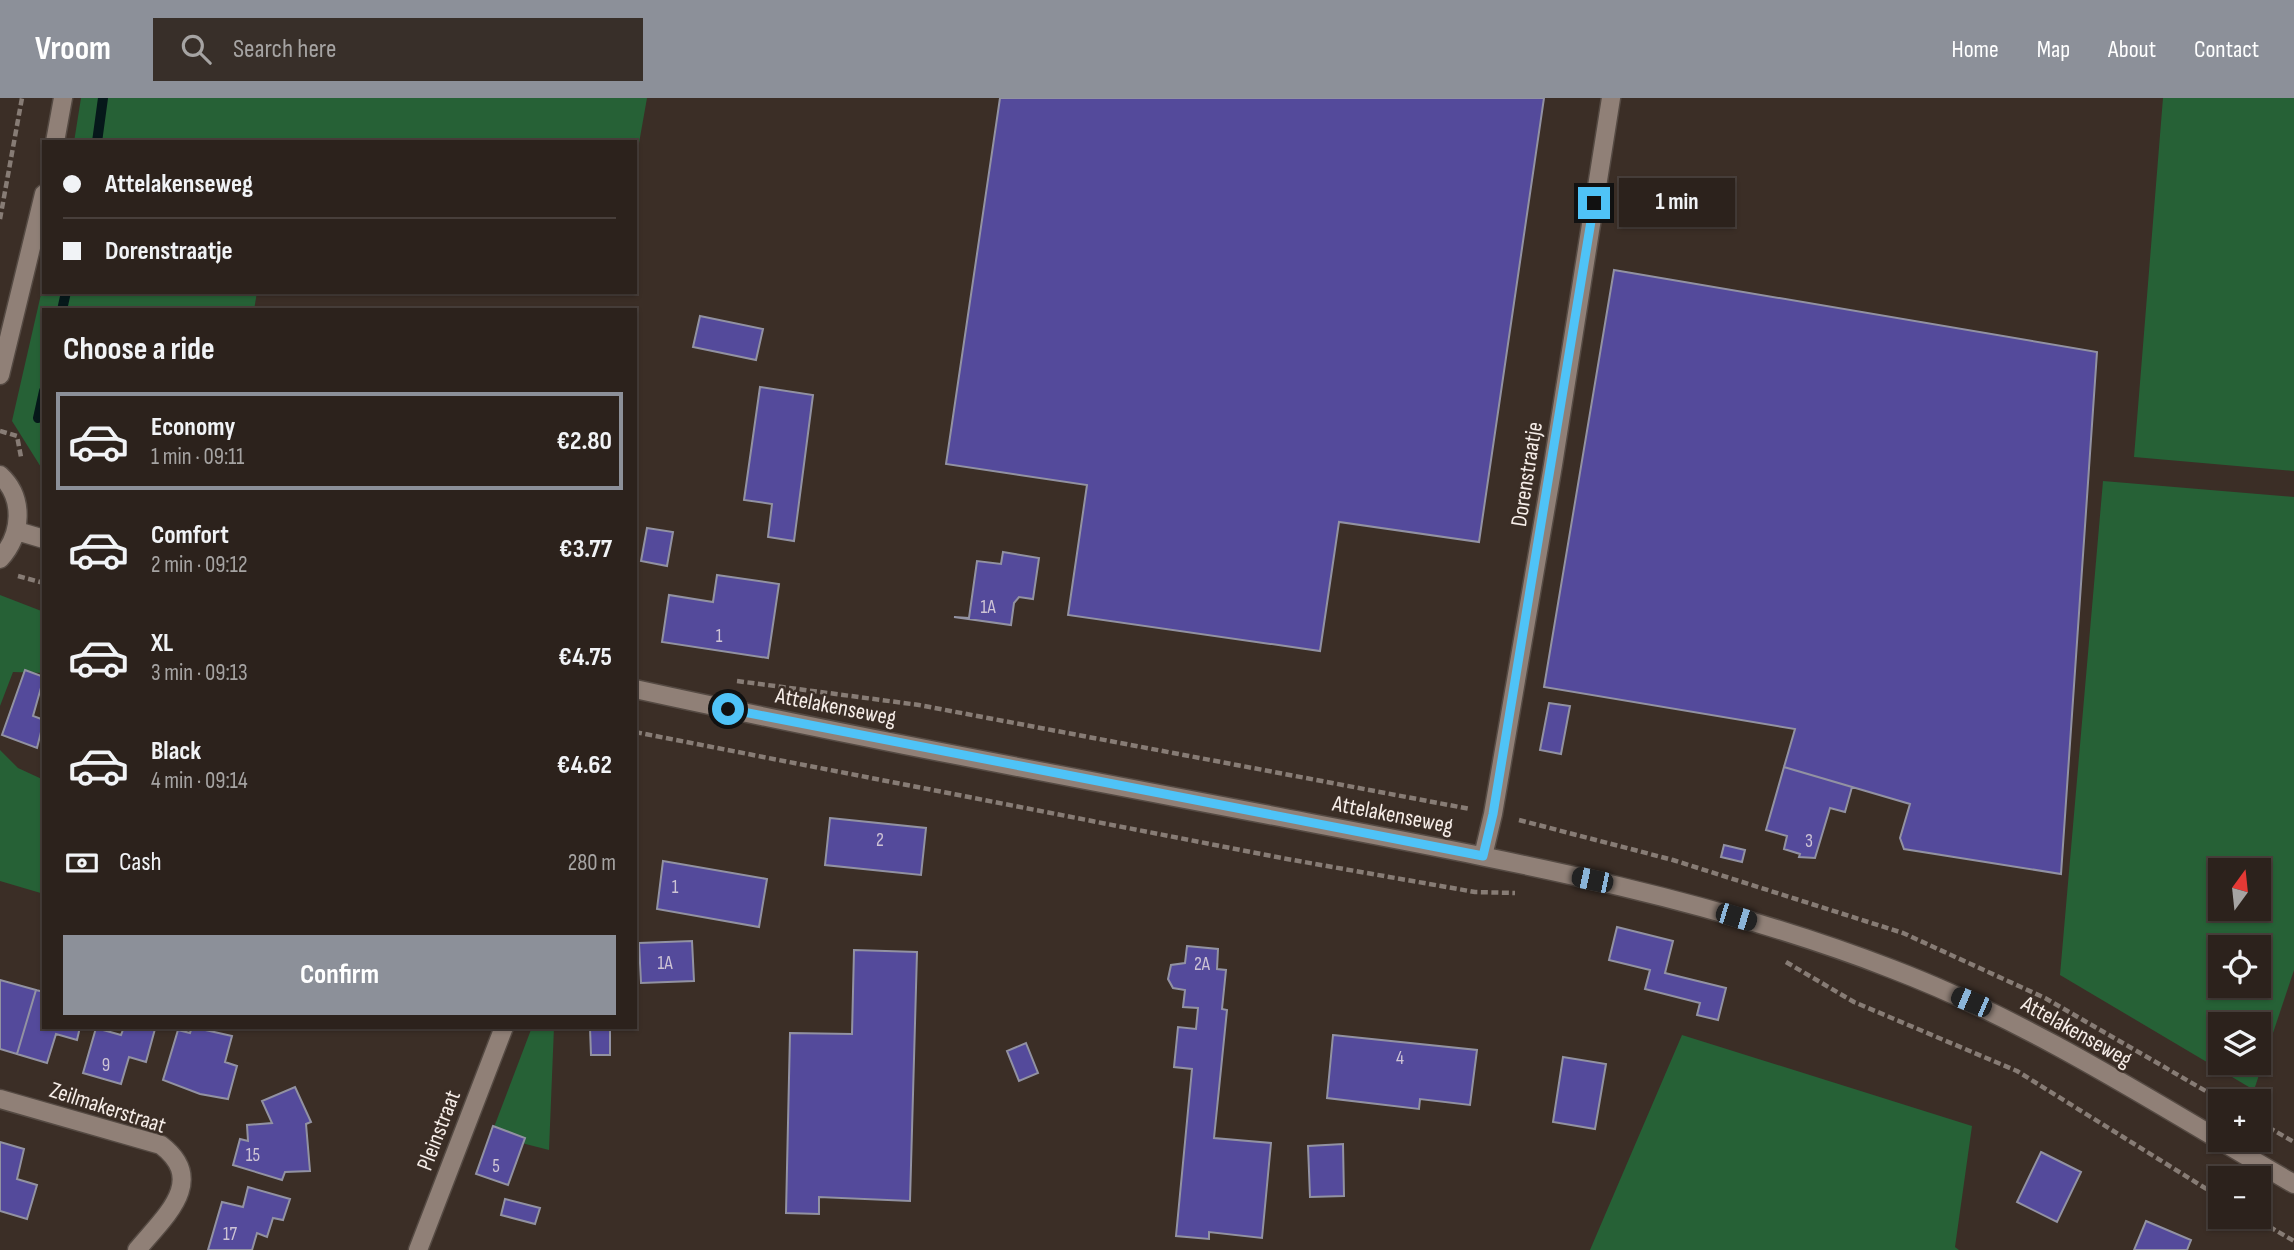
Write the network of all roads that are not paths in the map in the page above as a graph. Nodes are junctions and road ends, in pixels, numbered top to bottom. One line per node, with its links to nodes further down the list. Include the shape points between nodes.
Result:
1 (63, 98): 3 (street)
2 (1611, 98): 11 (street, Dorenstraatje, via 1553,465)
3 (55, 140)
4 (42, 202): 5 (street)
5 (0, 375)
6 (0, 475): 7 (street, via 15,499)
7 (17, 531): 8 (street); 9 (street)
8 (42, 538)
9 (0, 559)
10 (637, 689): 11 (street, Attelakenseweg)
11 (1483, 856): 14 (street, Attelakenseweg, via 1712,910 1931,984 2023,1027)
12 (503, 1029): 16 (street, Pleinstraat)
13 (0, 1099): 15 (street, Zeilmakerstraat, via 161,1145 177,1158 183,1174 181,1192)
14 (2294, 1184)
15 (137, 1250)
16 (418, 1250)

